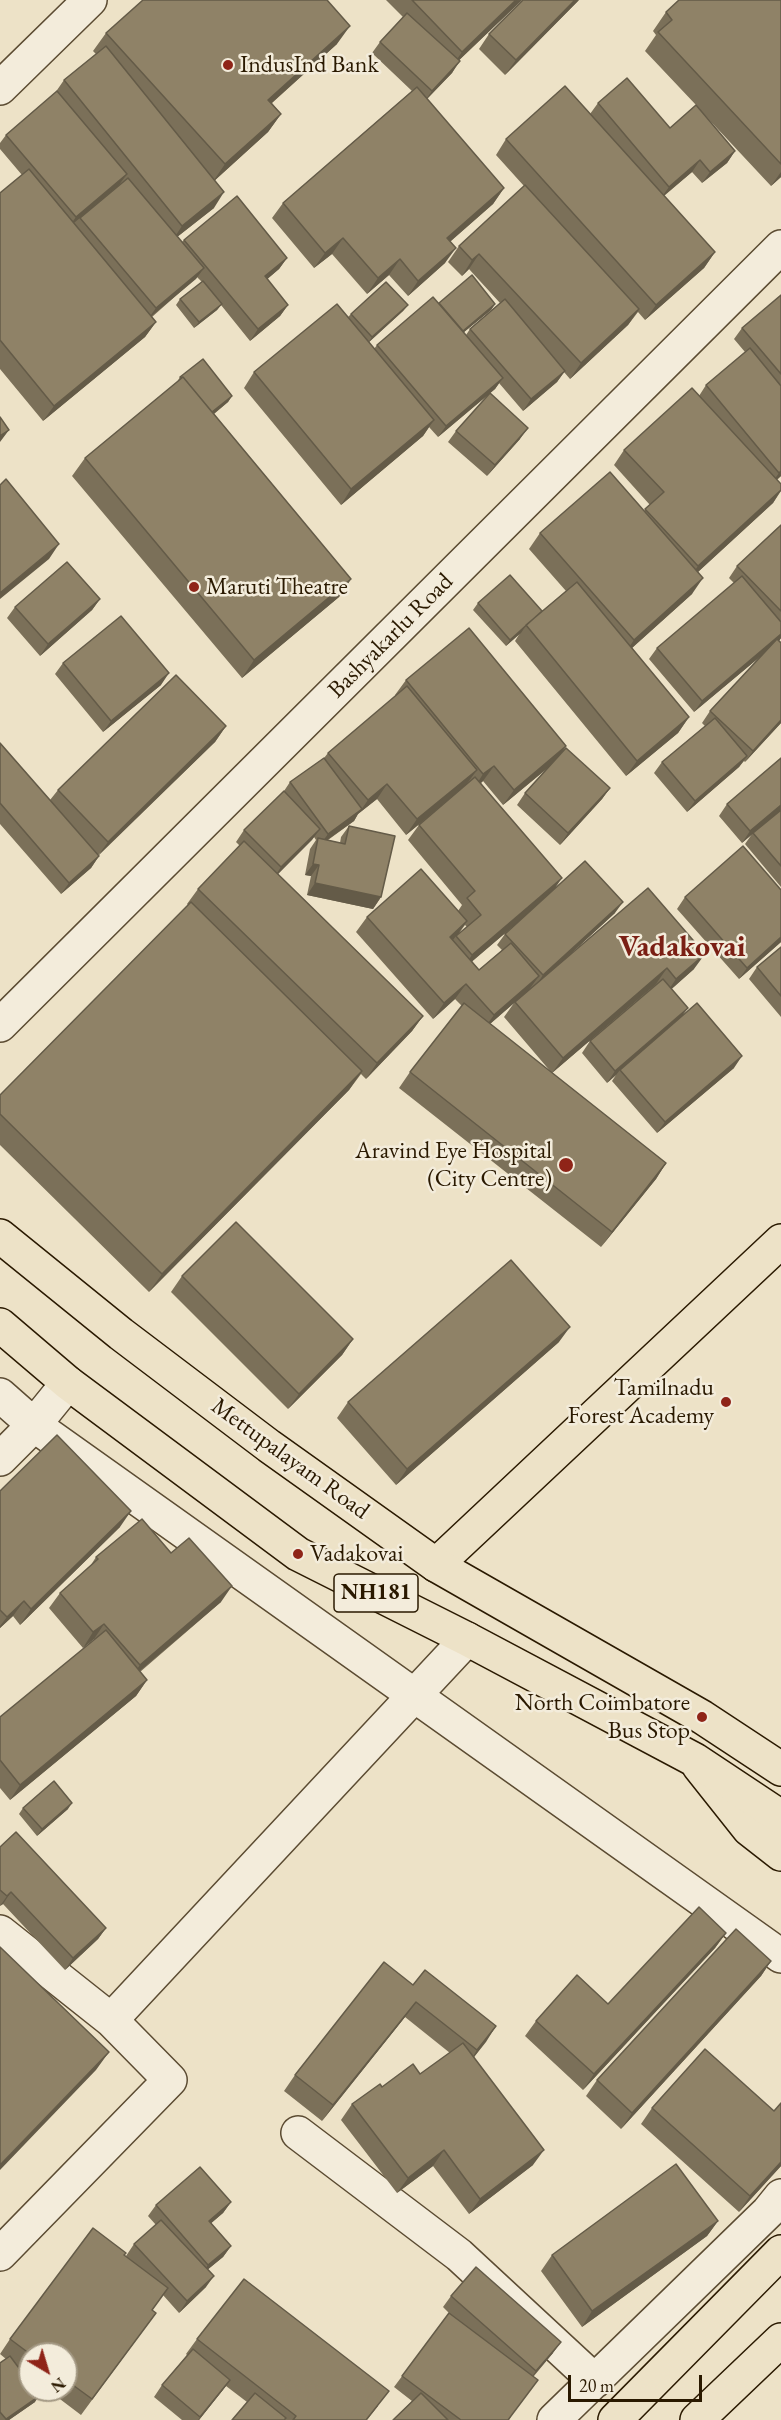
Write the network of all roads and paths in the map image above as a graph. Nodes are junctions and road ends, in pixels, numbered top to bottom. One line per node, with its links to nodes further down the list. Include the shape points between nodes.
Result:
1 (90, 0): 2 (street)
2 (0, 88)
3 (781, 247): 4 (street, Bashyakarlu Road)
4 (0, 1025)
5 (0, 1236): 12 (main road, Mettupalayam Road / NH181, via 269,1446)
6 (781, 1240): 12 (main road)
7 (0, 1325): 8 (main road, NH181)
8 (68, 1383): 10 (street); 13 (main road, NH181, via 298,1554)
9 (0, 1395): 10 (street)
10 (34, 1425): 11 (street); 14 (street)
11 (0, 1459)
12 (436, 1565): 16 (main road, Mettupalayam Road / NH181, via 702,1717)
13 (467, 1639): 14 (street); 15 (main road, NH181)
14 (416, 1694): 20 (street); 21 (street)
15 (695, 1760): 17 (main road, NH181); 18 (main road, via 749,1829)
16 (781, 1769)
17 (781, 1817)
18 (781, 1854)
19 (0, 1932): 21 (street)
20 (781, 1956)
21 (111, 2020): 25 (street, via 170,2080)
22 (298, 2133): 27 (street, via 459,2255)
23 (781, 2196): 27 (street)
24 (781, 2252): 29 (main road)
25 (0, 2254)
26 (781, 2340): 30 (main road)
27 (594, 2381): 28 (street)
28 (554, 2420)
29 (615, 2420)
30 (697, 2420)

